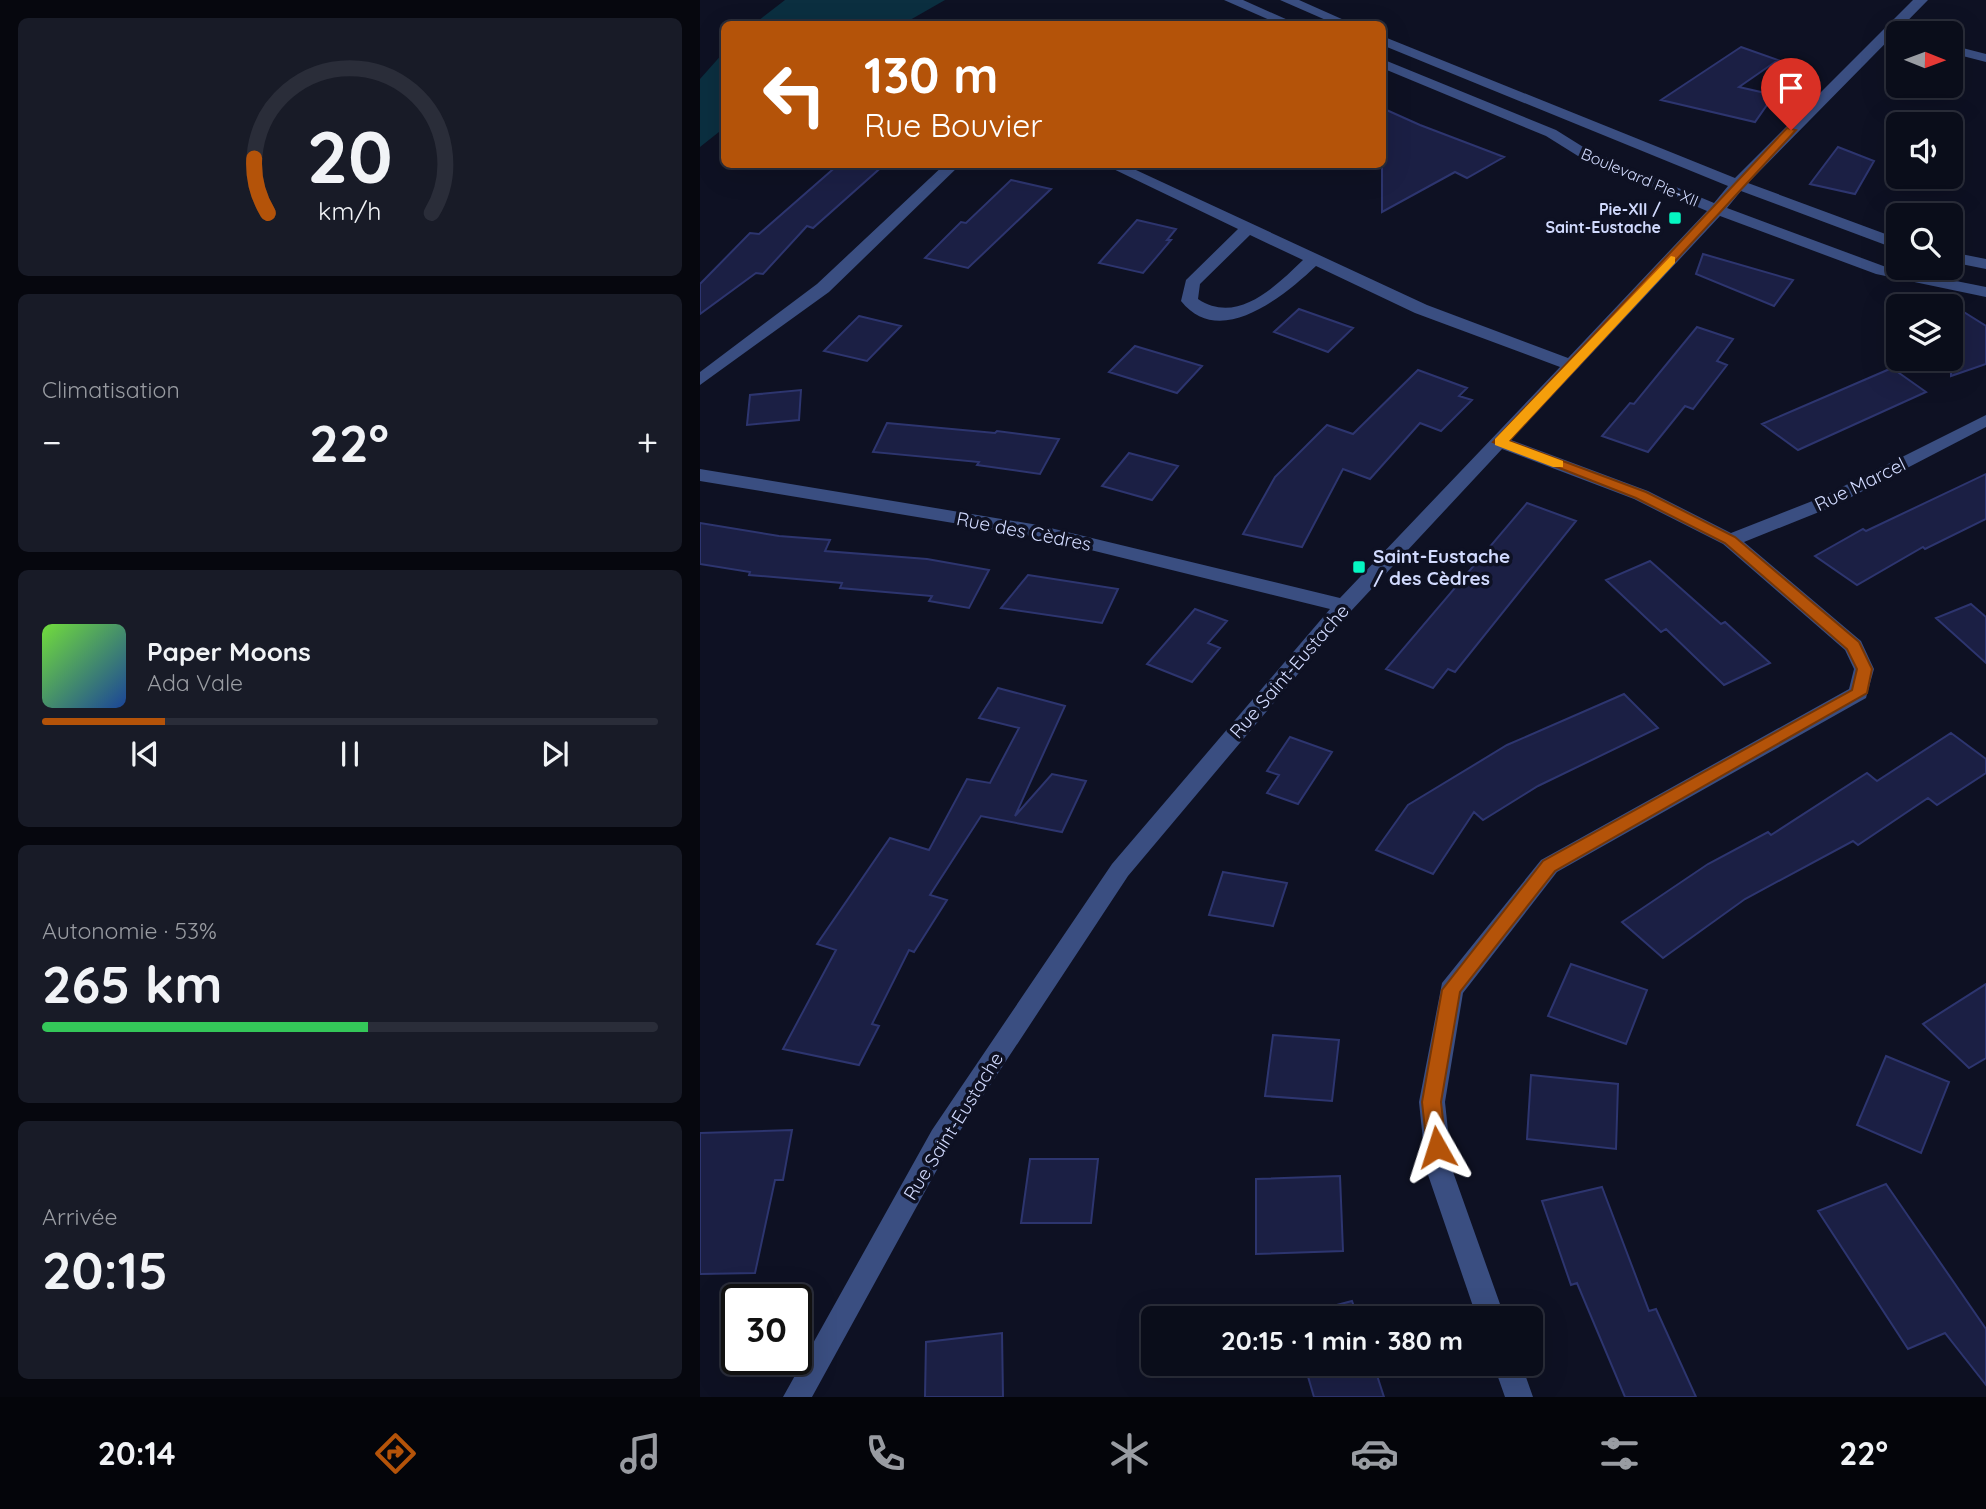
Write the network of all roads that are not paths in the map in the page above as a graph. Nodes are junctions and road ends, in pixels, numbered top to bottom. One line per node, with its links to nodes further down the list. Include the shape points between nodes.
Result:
1 (1231, 0): 4 (street)
2 (1287, 0): 5 (street)
3 (1921, 0): 6 (street, Rue Saint-Eustache)
4 (1283, 21)
5 (1339, 21)
6 (1904, 21)
7 (1886, 41): 14 (street, Rue Saint-Eustache)
8 (1386, 42): 14 (street, Boulevard Pie-XII)
9 (1964, 52): 10 (street)
10 (1986, 58)
11 (1386, 65): 15 (street, Boulevard Pie-XII)
12 (950, 168): 23 (street, via 823,288)
13 (1118, 168): 16 (street)
14 (1737, 185): 15 (street, Rue Saint-Eustache); 17 (street, Boulevard Pie-XII)
15 (1717, 209): 21 (street, Boulevard Pie-XII, via 1868,268); 22 (street, Rue Saint-Eustache)
16 (1247, 229): 19 (street); 19 (street, via 1192,283 1189,301 1201,312 1250,310 1276,294)
17 (1886, 240)
18 (1963, 259): 20 (street)
19 (1312, 261): 22 (street, via 1421,309)
20 (1986, 264)
21 (1986, 292)
22 (1571, 365): 25 (street, Rue Saint-Eustache)
23 (700, 380)
24 (1986, 420): 27 (street, Rue Marcel, via 1827,502)
25 (1500, 442): 27 (street, via 1641,495); 28 (street, Rue Saint-Eustache)
26 (700, 475): 28 (street, Rue des Cèdres, via 1038,531)
27 (1730, 540): 29 (street, via 1854,646 1864,669 1859,693 1549,866 1451,990 1432,1102 1439,1170)
28 (1343, 606): 31 (street, Rue Saint-Eustache, via 1120,870 941,1138)
29 (1487, 1306)
30 (1512, 1376): 32 (street)
31 (797, 1397)
32 (1519, 1397)

